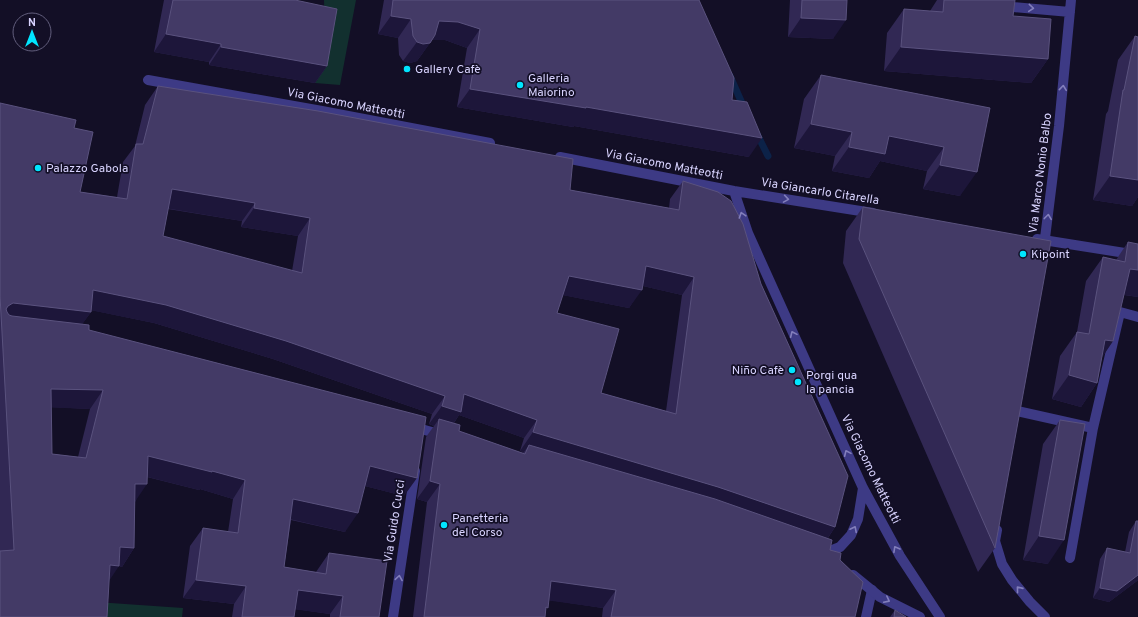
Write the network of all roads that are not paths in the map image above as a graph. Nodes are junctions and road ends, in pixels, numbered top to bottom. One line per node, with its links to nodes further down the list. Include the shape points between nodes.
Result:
1 (1071, 0): 3 (street, Via Marco Nonio Balbo)
2 (992, 5): 3 (street, one-way to 3)
3 (1070, 12): 10 (street, Via Marco Nonio Balbo, one-way to 3)
4 (148, 80): 5 (street, Via Giacomo Matteotti)
5 (500, 146)
6 (547, 155): 7 (street, Via Giacomo Matteotti)
7 (734, 191): 8 (street, Via Giancarlo Citarella, one-way to 8); 21 (street, Via Giacomo Matteotti, one-way to 7, via 748,233)
8 (883, 214)
9 (1030, 238): 10 (street)
10 (1045, 240): 11 (street); 12 (street, Via Marco Nonio Balbo)
11 (1138, 255)
12 (1042, 256)
13 (1138, 317): 16 (street, via 1120,312)
14 (1017, 411): 16 (street)
15 (398, 422): 17 (street)
16 (1093, 428): 23 (street)
17 (421, 429): 18 (street); 19 (street)
18 (452, 438)
19 (420, 440)
20 (416, 463): 27 (street, Via Guido Cucci, one-way to 20)
21 (863, 488): 24 (street, one-way to 21, via 821,551 840,547 851,535 858,520); 30 (street, Via Giacomo Matteotti, one-way to 21, via 900,556)
22 (999, 518): 31 (street, one-way to 22, via 1012,580 1002,564 995,541)
23 (1070, 558)
24 (836, 562)
25 (848, 571): 26 (street)
26 (872, 590): 28 (street); 29 (street, one-way to 29, via 880,597)
27 (393, 617)
28 (866, 617)
29 (920, 617)
30 (940, 617)
31 (1045, 617)

